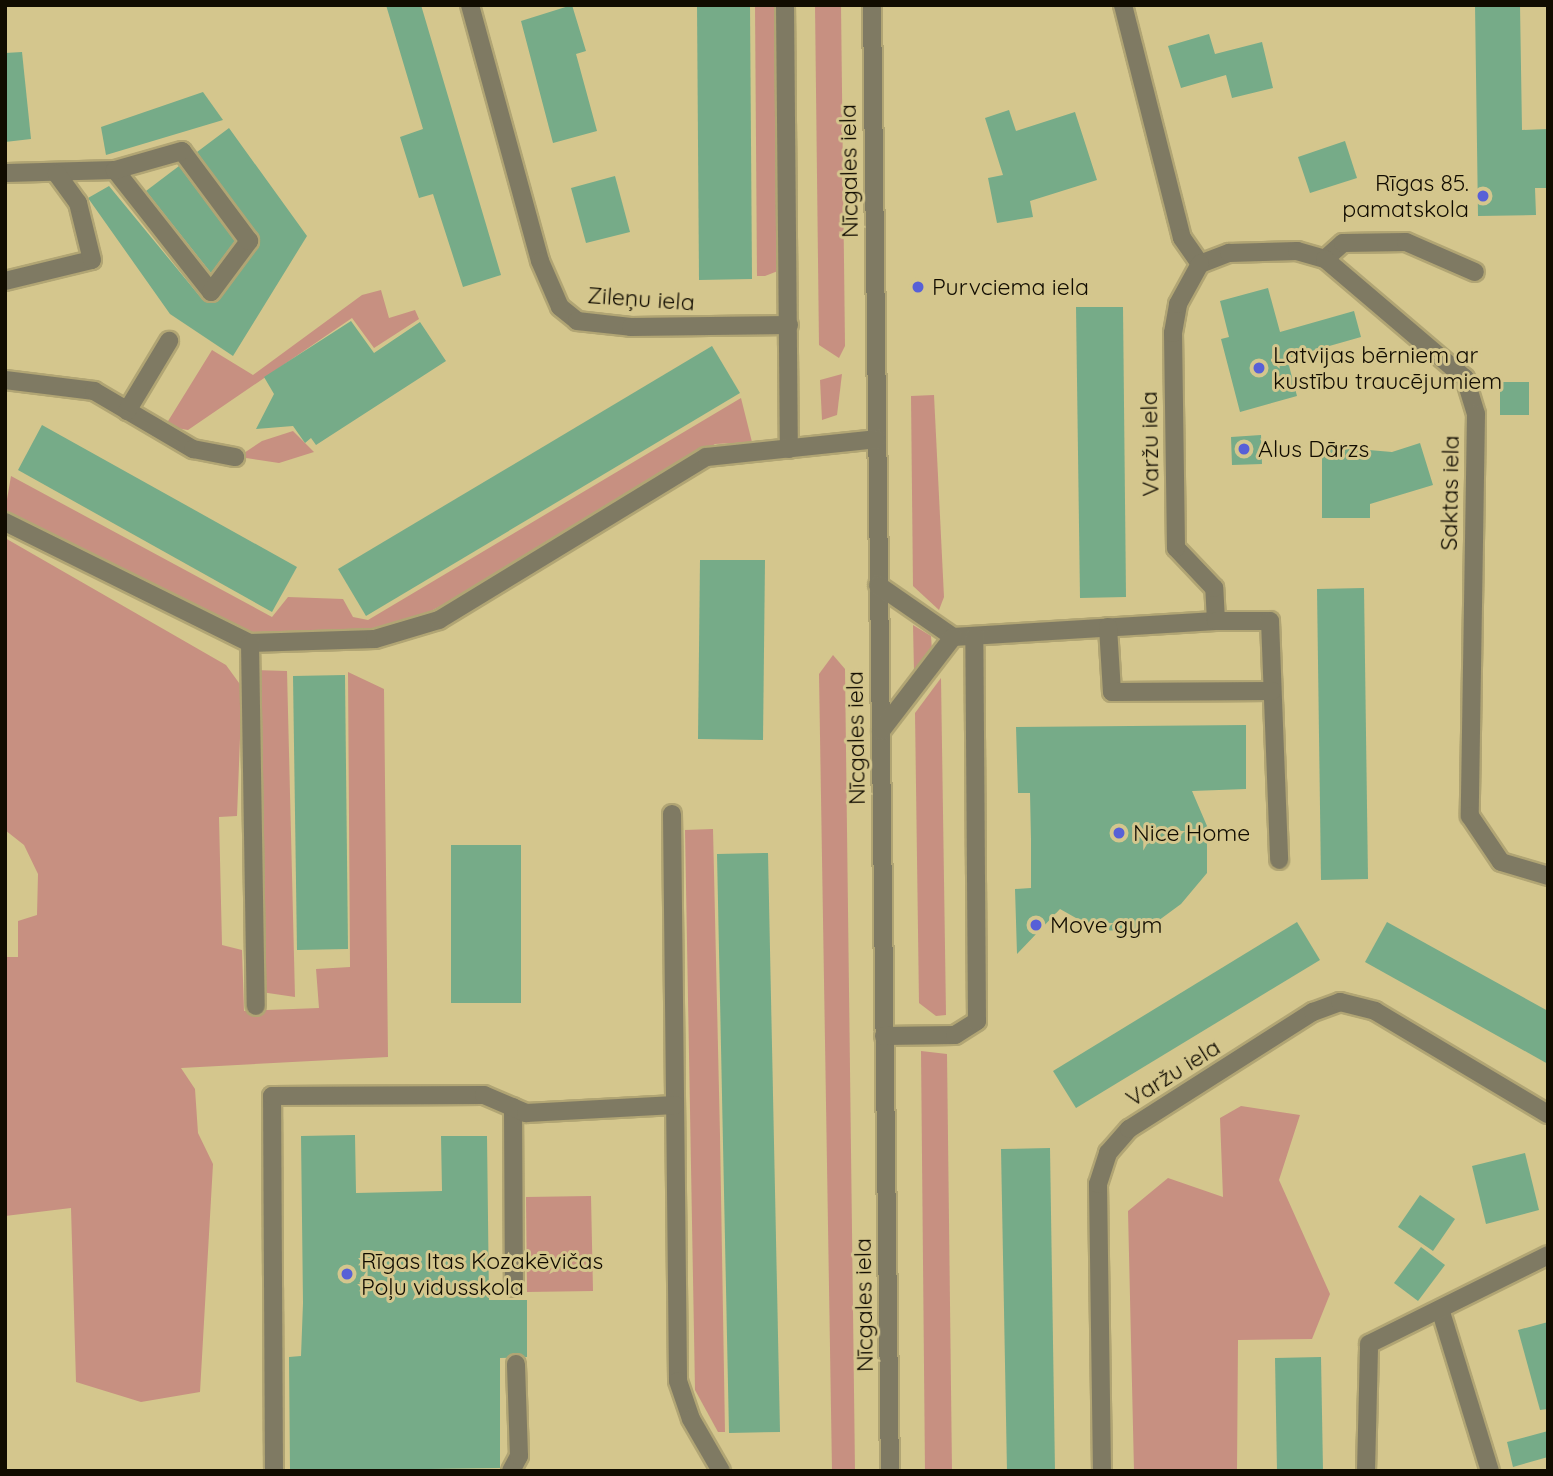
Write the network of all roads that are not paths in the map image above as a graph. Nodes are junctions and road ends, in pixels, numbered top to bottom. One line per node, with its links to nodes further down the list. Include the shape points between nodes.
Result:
1 (470, 5): 12 (street, Zileņu iela, via 540,261 560,307 577,321 631,327)
2 (785, 5): 12 (street)
3 (872, 5): 16 (street, Nīcgales iela)
4 (1123, 5): 9 (street, via 1182,239)
5 (115, 170): 5 (street, via 163,231 211,292 249,241 182,150); 7 (street)
6 (5, 173): 7 (street)
7 (57, 174): 11 (street, via 78,204 92,260)
8 (1325, 259): 9 (street, Saktas iela, via 1297,251 1229,253); 10 (street, via 1343,243 1406,242); 30 (street, Saktas iela, via 1465,377 1476,414 1470,816 1501,862)
9 (1200, 264): 21 (street, Varžu iela, via 1178,304 1173,333 1176,548 1214,588)
10 (1475, 271)
11 (5, 281)
12 (789, 325): 17 (street)
13 (169, 341): 15 (street)
14 (5, 380): 15 (street, via 94,391)
15 (127, 411): 18 (street, via 193,449)
16 (876, 439): 17 (street); 20 (street, Nīcgales iela)
17 (789, 449): 25 (street, via 706,457 439,621 375,639)
18 (234, 457)
19 (5, 522): 25 (street)
20 (878, 585): 24 (street); 27 (street, Nīcgales iela)
21 (1216, 621): 22 (street); 26 (street, via 1269,621)
22 (1108, 627): 23 (street); 26 (street, via 1112,692)
23 (974, 636): 24 (street); 32 (street, via 977,1021 955,1035)
24 (953, 637): 27 (street)
25 (250, 643): 31 (street)
26 (1272, 691): 29 (street)
27 (881, 731): 32 (street, Nīcgales iela)
28 (672, 814): 33 (street)
29 (1279, 860)
30 (1548, 876)
31 (256, 1006)
32 (884, 1036): 43 (street, Nīcgales iela)
33 (675, 1105): 34 (street, via 526,1112); 42 (street, via 678,1381 691,1419)
34 (513, 1107): 37 (street); 40 (street, via 484,1095 272,1096)
35 (1548, 1114): 44 (street, Varžu iela, via 1375,1011 1340,1002 1313,1012 1129,1129 1108,1153 1098,1184)
36 (1548, 1255): 38 (street)
37 (514, 1287)
38 (1441, 1312): 45 (street, via 1398,1324 1369,1344); 46 (street)
39 (516, 1364): 41 (street, via 519,1456)
40 (274, 1471)
41 (511, 1471)
42 (722, 1471)
43 (890, 1471)
44 (1102, 1471)
45 (1366, 1471)
46 (1490, 1471)

